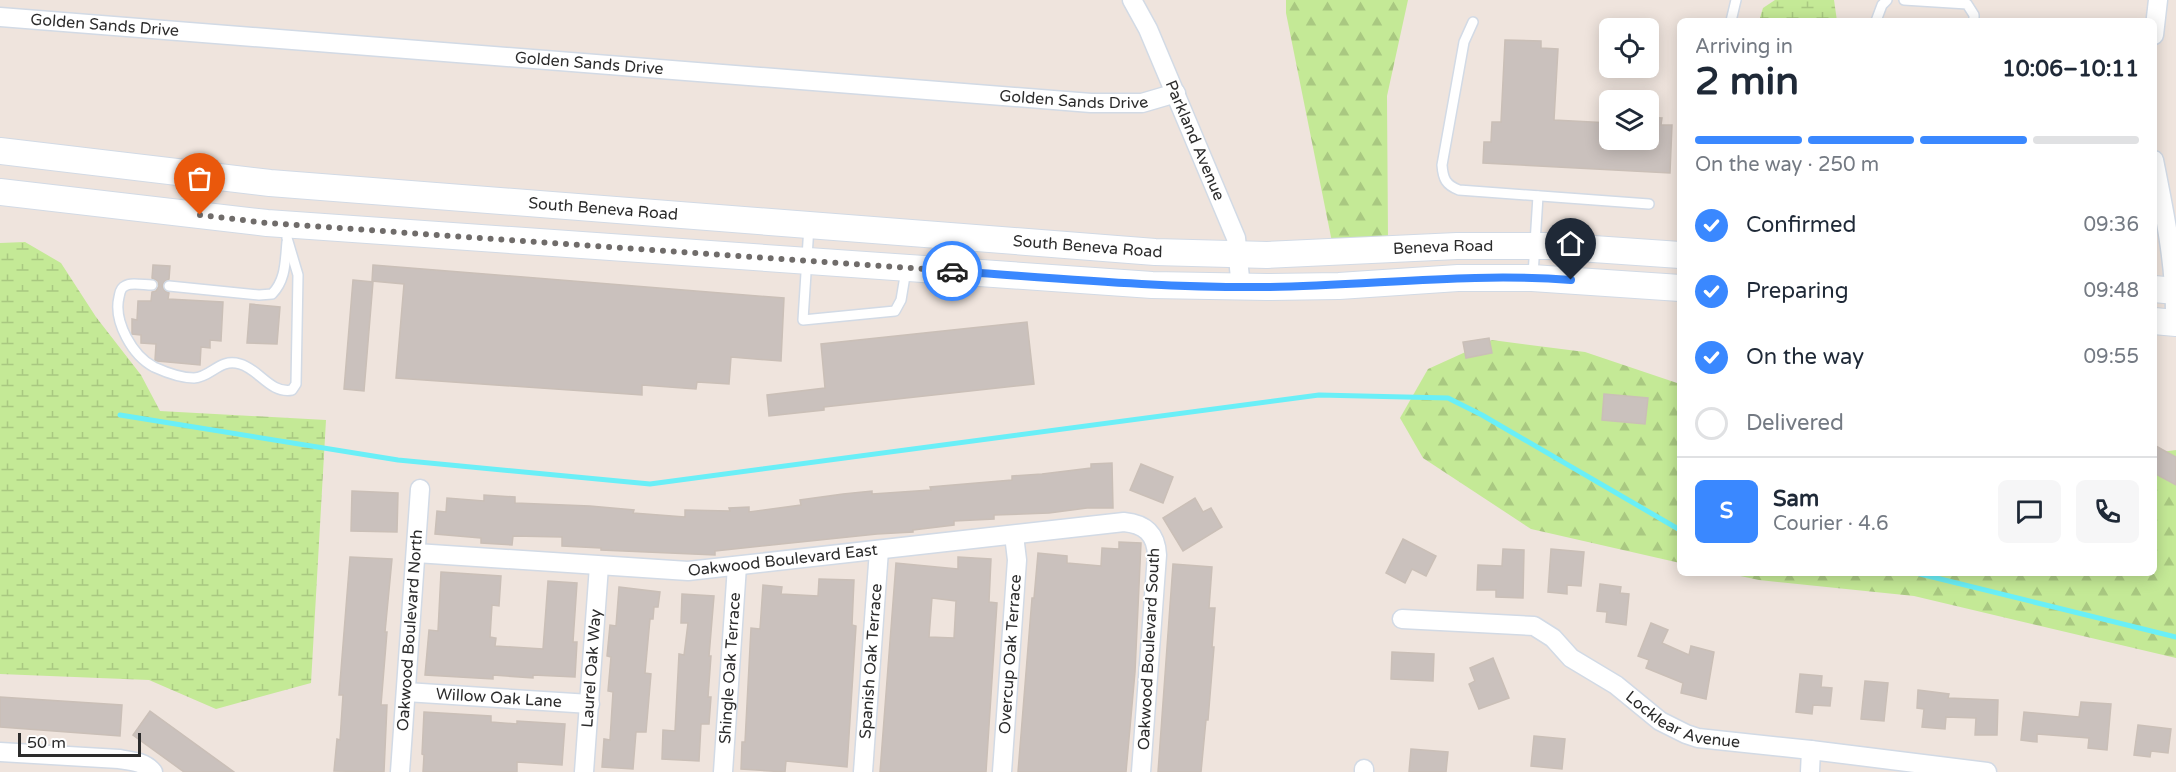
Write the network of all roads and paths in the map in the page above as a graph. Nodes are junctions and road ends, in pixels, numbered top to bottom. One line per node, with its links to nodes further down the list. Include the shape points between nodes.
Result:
1 (1132, 0): 12 (street, Parkland Avenue)
2 (1736, 0): 7 (lane)
3 (1887, 0): 8 (lane)
4 (1904, 0): 9 (lane, via 1967,4)
5 (2158, 0): 10 (street)
6 (0, 17): 12 (street, Golden Sands Drive, via 1050,100 1142,103)
7 (1732, 18)
8 (1877, 18)
9 (1974, 18)
10 (2156, 18)
11 (1473, 22): 16 (lane, via 1464,42 1442,165 1444,180 1459,190)
12 (1176, 93): 22 (street, Parkland Avenue, via 1236,238)
13 (0, 151): 18 (main road, South Beneva Road, via 270,183)
14 (2157, 176): 32 (street, via 2171,249)
15 (0, 192): 19 (main road, South Beneva Road)
16 (1538, 196): 17 (lane); 20 (lane)
17 (1649, 204)
18 (809, 225): 21 (main road, South Beneva Road); 24 (lane)
19 (287, 232): 24 (main road, South Beneva Road); 27 (lane, via 299,293 296,384 292,390 265,382 244,364 232,362 195,378 153,366 139,356 121,324 117,304 127,284); 28 (lane, via 284,276 272,294)
20 (1535, 246): 22 (main road, Beneva Road); 23 (main road, Beneva Road); 26 (lane)
21 (1207, 255): 22 (main road, Beneva Road)
22 (1238, 255): 30 (street, Parkland Avenue)
23 (1677, 255)
24 (807, 261): 25 (main road, South Beneva Road); 25 (lane, via 803,320 896,311)
25 (906, 268): 29 (main road, South Beneva Road)
26 (1532, 278): 30 (main road, Beneva Road); 31 (main road, Beneva Road)
27 (152, 285)
28 (169, 286)
29 (1206, 286): 30 (main road, Beneva Road)
30 (1241, 288)
31 (1677, 288)
32 (2168, 290): 33 (street)
33 (2168, 322)
34 (420, 489): 38 (street, Oakwood Boulevard North)
35 (1147, 529): 36 (street, Oakwood Boulevard East, via 1124,522); 53 (street, Oakwood Boulevard South, via 1154,538 1157,555)
36 (1014, 535): 37 (street, Oakwood Boulevard East); 52 (street, Overcup Oak Terrace, via 1017,560)
37 (879, 550): 40 (street, Oakwood Boulevard East); 51 (street, Spanish Oak Terrace)
38 (416, 553): 39 (street, Oakwood Boulevard East); 42 (street, Oakwood Boulevard North)
39 (599, 566): 40 (street, Oakwood Boulevard East, via 688,571); 43 (street, Laurel Oak Way)
40 (737, 566): 50 (street, Shingle Oak Terrace)
41 (1402, 619): 44 (street, Locklear Avenue, via 1534,626 1660,721 1686,734 1711,741)
42 (406, 692): 43 (street, Willow Oak Lane); 48 (street, Oakwood Boulevard North)
43 (590, 704): 49 (street, Laurel Oak Way)
44 (1811, 750): 54 (street); 55 (street, Locklear Avenue)
45 (0, 752): 46 (street)
46 (54, 764): 47 (street, via 120,759 137,762)
47 (153, 772)
48 (400, 772)
49 (585, 772)
50 (723, 772)
51 (863, 772)
52 (1002, 772)
53 (1141, 772)
54 (1810, 772)
55 (1987, 772)

